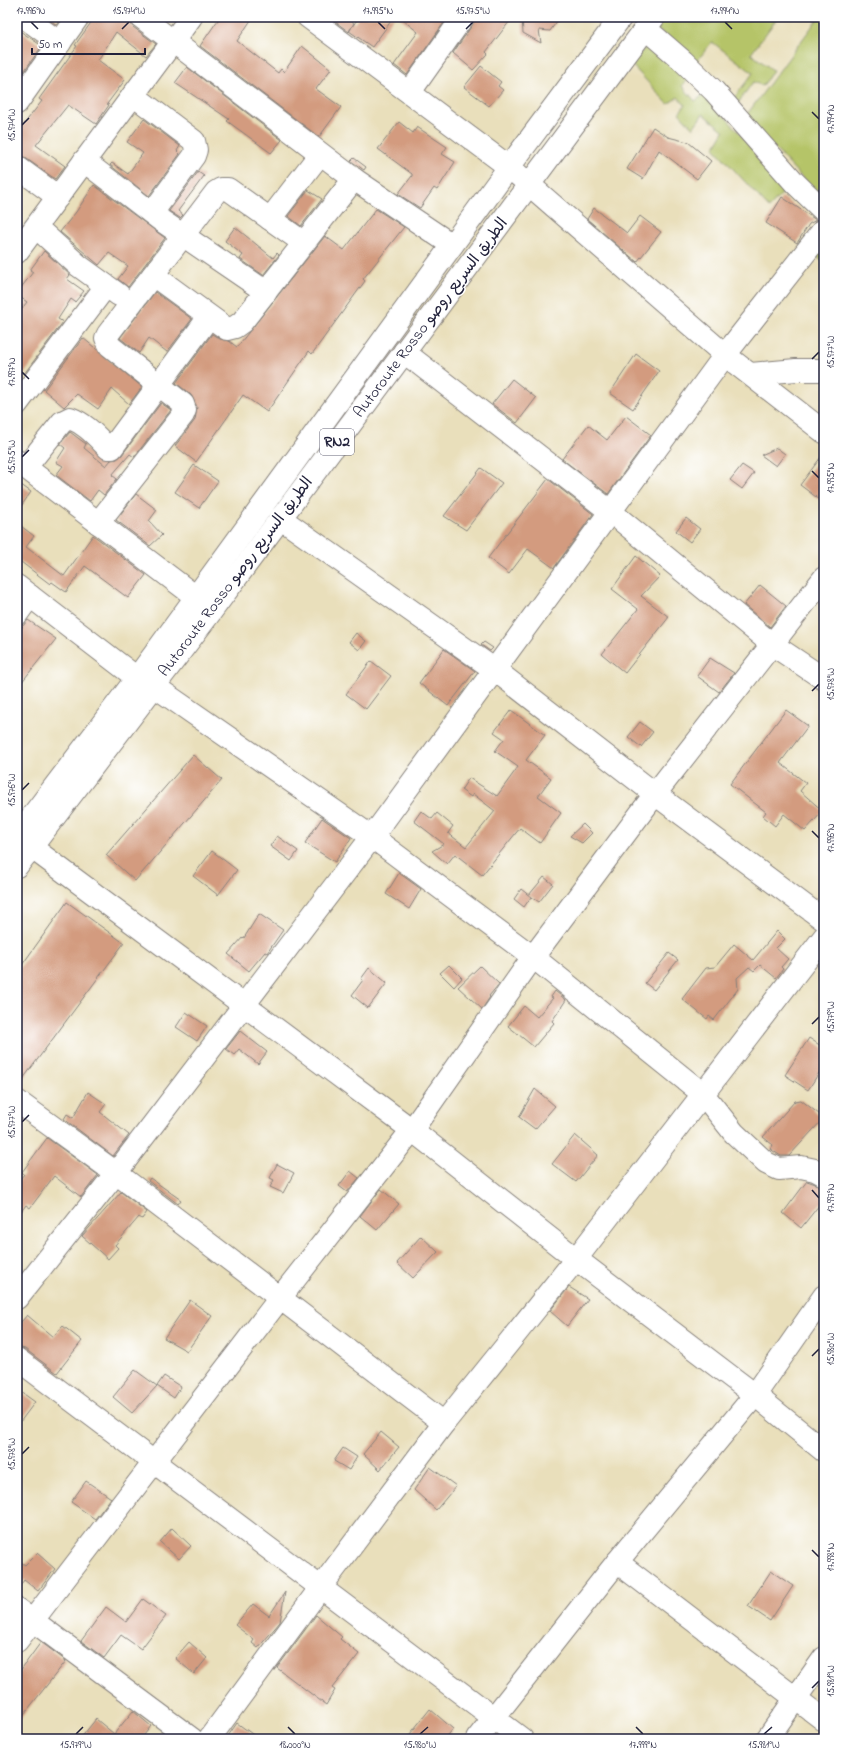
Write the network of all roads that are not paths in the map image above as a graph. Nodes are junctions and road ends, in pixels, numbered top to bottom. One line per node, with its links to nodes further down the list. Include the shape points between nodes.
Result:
1 (24, 17): 10 (main road)
2 (78, 17): 10 (main road)
3 (141, 17): 9 (main road)
4 (191, 17): 9 (main road)
5 (308, 17): 11 (main road)
6 (621, 17): 17 (main road, Autoroute Rosso الطريق السريع روصو / RN2)
7 (456, 20): 11 (main road)
8 (650, 23): 19 (main road, Autoroute Rosso الطريق السريع روصو / RN2); 21 (main road, via 795,183)
9 (173, 41): 12 (main road); 14 (main road)
10 (60, 43): 13 (main road)
11 (410, 92): 17 (main road)
12 (133, 96): 15 (main road); 22 (main road, via 194,141 196,147 194,156)
13 (17, 103)
14 (320, 154): 18 (main road); 23 (main road)
15 (84, 161): 20 (main road); 22 (main road)
16 (17, 167): 20 (main road)
17 (508, 167): 19 (main road); 28 (main road, Autoroute Rosso الطريق السريع روصو / RN2)
18 (354, 179): 27 (main road); 28 (main road)
19 (530, 186): 35 (main road, Autoroute Rosso الطريق السريع روصو / RN2); 36 (main road)
20 (58, 197): 24 (main road)
21 (824, 211)
22 (152, 213): 26 (main road)
23 (270, 219): 26 (main road, via 228,189 221,189); 27 (main road)
24 (36, 227): 29 (main road); 31 (main road, via 79,266)
25 (824, 229): 36 (main road)
26 (183, 235): 30 (main road); 32 (main road)
27 (304, 243): 32 (main road)
28 (452, 246): 48 (main road, Autoroute Rosso الطريق السريع روصو / RN2)
29 (17, 252)
30 (153, 275): 33 (main road); 34 (main road)
31 (106, 286): 33 (main road); 40 (main road)
32 (266, 292): 34 (main road, via 235,327 227,329)
33 (132, 303): 39 (main road, via 106,338 115,351)
34 (209, 317): 39 (main road)
35 (404, 352): 43 (main road); 44 (main road, Autoroute Rosso الطريق السريع روصو / RN2)
36 (725, 355): 38 (main road); 43 (main road)
37 (824, 370): 38 (main road)
38 (751, 374): 41 (main road)
39 (159, 385): 42 (main road, via 112,448 108,448 79,421 70,418 62,422); 45 (main road, via 183,404 183,415)
40 (17, 404)
41 (824, 432)
42 (22, 464): 45 (main road)
43 (611, 512): 50 (main road); 51 (main road)
44 (280, 518): 51 (main road); 53 (main road, Autoroute Rosso الطريق السريع روصو / RN2)
45 (98, 522): 48 (main road)
46 (824, 578): 50 (main road)
47 (24, 591): 49 (main road); 53 (main road)
48 (196, 597): 53 (main road, Autoroute Rosso الطريق السريع روصو / RN2)
49 (17, 614)
50 (773, 645): 52 (main road); 54 (main road)
51 (495, 670): 54 (main road); 55 (main road)
52 (824, 679)
53 (145, 682): 55 (main road); 56 (main road, Autoroute Rosso الطريق السريع روصو / RN2)
54 (655, 794): 58 (main road); 60 (main road)
55 (372, 837): 60 (main road); 61 (main road)
56 (24, 842): 57 (main road, Autoroute Rosso الطريق السريع روصو / RN2); 61 (main road)
57 (17, 866)
58 (824, 920)
59 (824, 937): 62 (main road)
60 (533, 957): 62 (main road); 64 (main road)
61 (244, 1005): 64 (main road); 65 (main road)
62 (703, 1094): 66 (main road, via 734,1133 766,1163 779,1169 801,1167); 67 (main road)
63 (17, 1101): 65 (main road)
64 (412, 1130): 67 (main road); 70 (main road)
65 (116, 1173): 69 (main road); 70 (main road)
66 (824, 1175)
67 (576, 1259): 72 (main road); 73 (main road)
68 (824, 1296): 72 (main road)
69 (17, 1298)
70 (280, 1298): 73 (main road); 75 (main road)
71 (17, 1359): 75 (main road)
72 (755, 1395): 74 (main road); 76 (main road)
73 (444, 1423): 77 (main road)
74 (824, 1451)
75 (153, 1462): 77 (main road); 78 (main road)
76 (616, 1562): 81 (main road); 82 (main road)
77 (321, 1587): 82 (main road); 85 (main road)
78 (24, 1614): 79 (main road); 84 (main road)
79 (17, 1641)
80 (824, 1658): 81 (main road)
81 (795, 1700): 83 (main road); 88 (main road)
82 (494, 1717): 86 (main road); 87 (main road)
83 (824, 1720)
84 (192, 1739)
85 (209, 1739)
86 (476, 1739)
87 (522, 1739)
88 (767, 1739)

